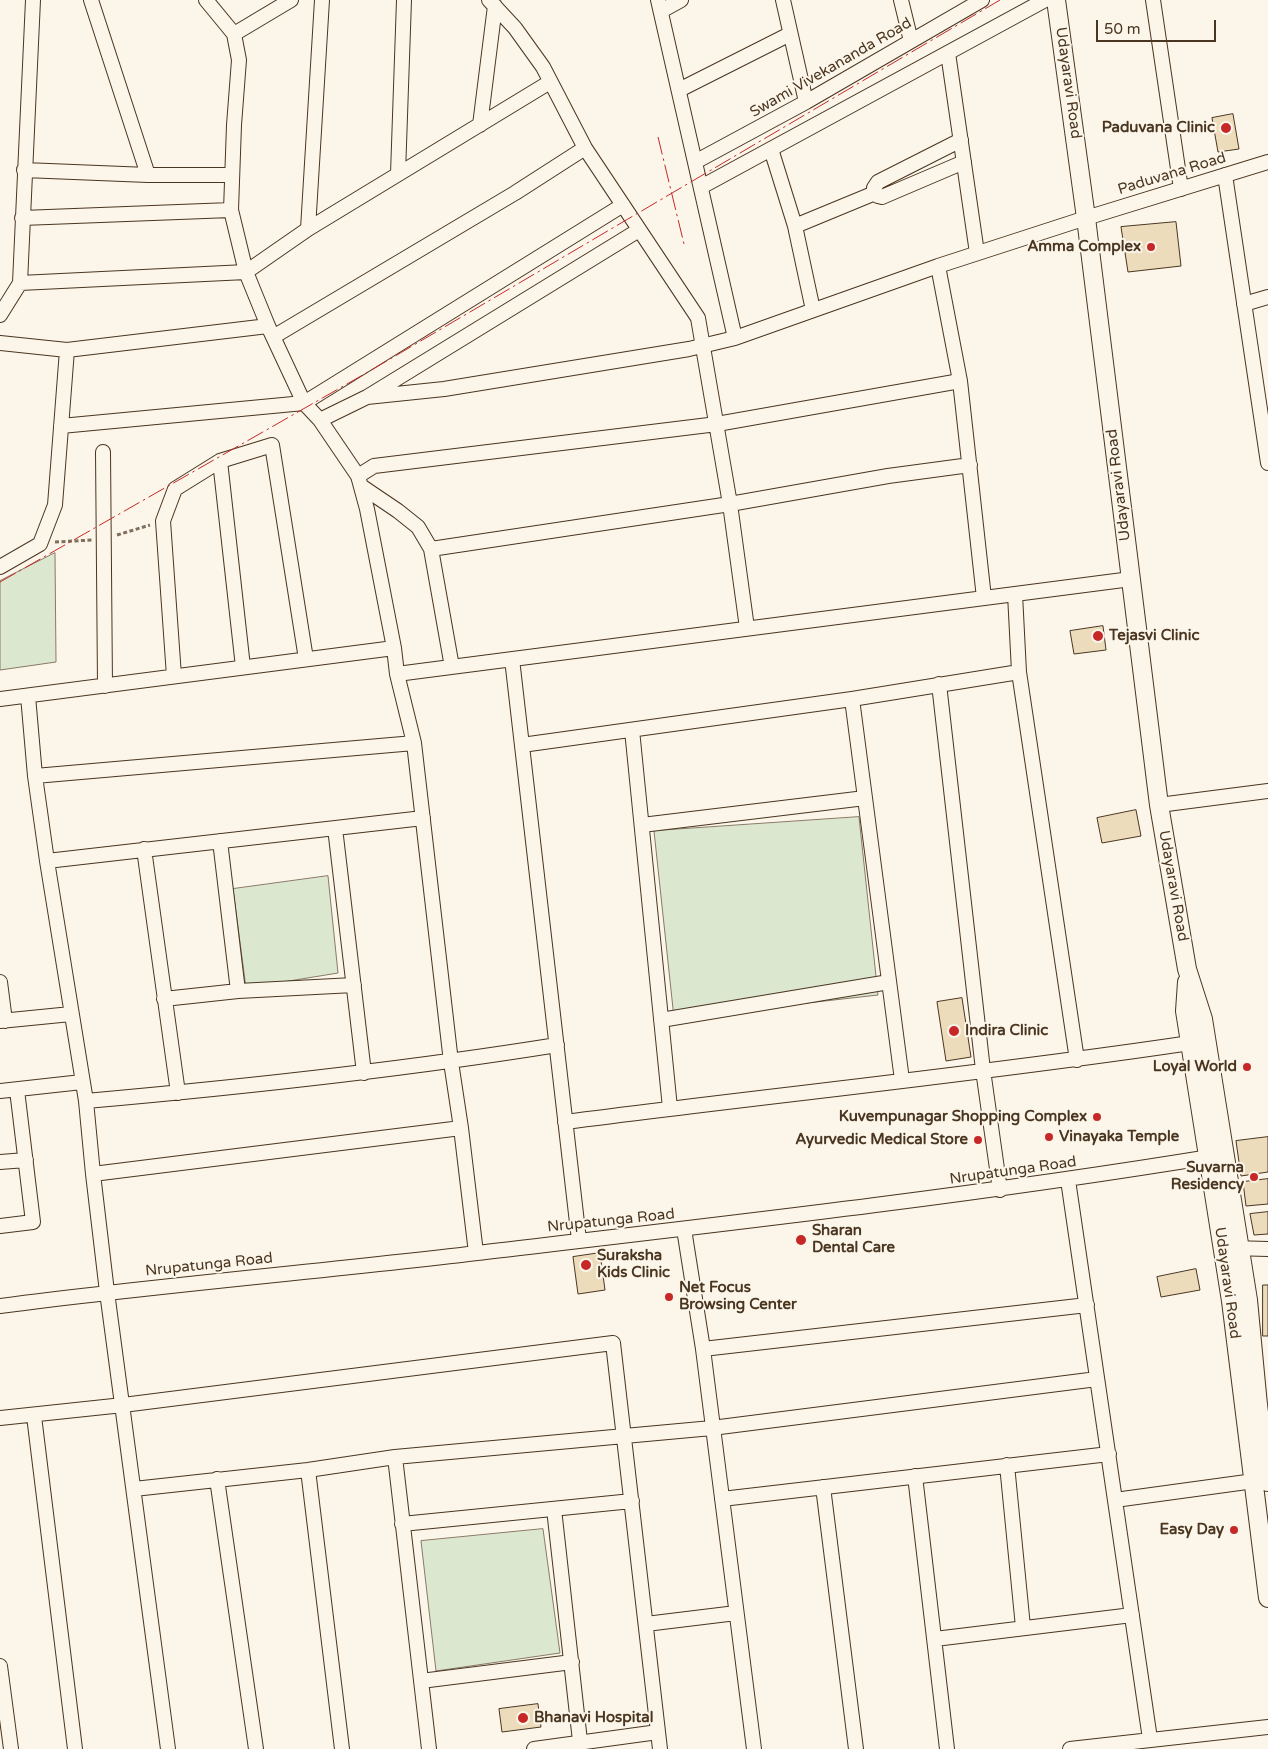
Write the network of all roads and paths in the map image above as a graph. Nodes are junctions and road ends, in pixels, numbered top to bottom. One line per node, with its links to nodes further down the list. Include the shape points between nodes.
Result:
1 (33, 0): 30 (street)
2 (91, 0): 32 (street)
3 (206, 0): 16 (street)
4 (291, 0): 16 (street)
5 (322, 0): 43 (street)
6 (404, 0): 31 (street)
7 (681, 0): 15 (street)
8 (783, 0): 17 (street)
9 (901, 0): 18 (street)
10 (982, 0): 18 (street, Swami Vivekananda Road)
11 (1045, 0): 19 (street)
12 (1056, 0): 41 (street, Udayaravi Road)
13 (1153, 0): 36 (street)
14 (492, 3): 20 (street, via 515,28); 23 (street)
15 (660, 6): 21 (street)
16 (234, 34): 33 (street, via 239,60)
17 (790, 34): 21 (street); 22 (street)
18 (911, 41): 22 (street, Swami Vivekananda Road)
19 (948, 53): 24 (street); 26 (street)
20 (550, 82): 23 (street); 25 (street)
21 (679, 90): 27 (street)
22 (806, 102): 27 (street, Swami Vivekananda Road)
23 (480, 124): 31 (street)
24 (961, 140): 28 (street); 37 (street, via 878,182)
25 (585, 148): 38 (street); 53 (street, via 516,193)
26 (771, 149): 35 (street); 42 (street)
27 (695, 162): 35 (street)
28 (964, 162): 37 (street, via 882,197); 45 (street)
29 (1268, 162): 34 (street, Paduvana Road)
30 (24, 170): 32 (street); 40 (street)
31 (398, 174): 43 (street)
32 (148, 175): 33 (street)
33 (232, 175): 39 (street)
34 (1225, 175): 36 (street, Paduvana Road); 50 (street)
35 (701, 187): 54 (street)
36 (1181, 189): 41 (street, Paduvana Road)
37 (875, 193): 42 (street)
38 (623, 205): 44 (street); 60 (street)
39 (231, 210): 40 (street); 47 (street)
40 (22, 218): 48 (street)
41 (1086, 218): 45 (street, Paduvana Road); 75 (street, Udayaravi Road)
42 (795, 226): 51 (street)
43 (308, 229): 47 (street)
44 (639, 230): 56 (street, via 698,318); 59 (street)
45 (977, 254): 46 (street, Paduvana Road)
46 (938, 266): 51 (street, Paduvana Road); 58 (street)
47 (246, 272): 48 (street); 53 (street)
48 (20, 283): 52 (street)
49 (1268, 297): 50 (street)
50 (1244, 304): 66 (street)
51 (813, 310): 54 (street, Paduvana Road)
52 (0, 315)
53 (271, 332): 57 (street); 60 (street)
54 (735, 338): 56 (street, Paduvana Road)
55 (0, 343): 57 (street)
56 (703, 346): 59 (street, Paduvana Road, via 444,389); 62 (street)
57 (67, 350): 63 (street)
58 (960, 381): 62 (street); 67 (street)
59 (367, 397): 61 (street)
60 (304, 403): 61 (street); 63 (street)
61 (320, 420): 68 (street)
62 (717, 424): 68 (street, via 374,466); 69 (street)
63 (61, 426): 72 (street, via 55,506)
64 (104, 452): 71 (street)
65 (220, 461): 70 (street, via 175,489); 80 (street, via 272,445); 82 (street)
66 (1268, 463)
67 (970, 466): 69 (street, via 888,476); 77 (street)
68 (360, 481): 73 (street, via 418,527); 79 (street)
69 (730, 504): 73 (street); 78 (street)
70 (163, 521): 71 (path); 86 (street)
71 (103, 539): 72 (path); 88 (street)
72 (40, 544): 74 (street)
73 (431, 549): 83 (street)
74 (0, 567)
75 (1131, 578): 76 (street); 98 (street, Udayaravi Road)
76 (1015, 594): 77 (street); 84 (street)
77 (984, 598): 78 (street)
78 (747, 628): 81 (street)
79 (394, 648): 80 (street); 85 (street)
80 (306, 659): 82 (street)
81 (512, 659): 83 (street); 94 (street)
82 (243, 667): 86 (street)
83 (452, 667): 85 (street)
84 (1019, 672): 87 (street); 116 (street)
85 (397, 674): 93 (street)
86 (174, 676): 88 (street)
87 (939, 684): 91 (street); 118 (street)
88 (105, 686): 89 (street)
89 (28, 696): 90 (street); 95 (street)
90 (0, 699)
91 (852, 699): 92 (street); 97 (street)
92 (632, 730): 94 (street); 100 (street)
93 (414, 743): 95 (street); 99 (street)
94 (522, 745): 115 (street)
95 (35, 776): 104 (street)
96 (1268, 791): 98 (street)
97 (865, 798): 100 (street); 107 (street)
98 (1159, 806): 105 (street, Udayaravi Road)
99 (423, 818): 101 (street); 117 (street)
100 (642, 825): 112 (street)
101 (335, 828): 102 (street); 108 (street)
102 (220, 841): 103 (street); 109 (street)
103 (144, 849): 104 (street); 110 (street)
104 (47, 861): 111 (street)
105 (1187, 969): 114 (street, Udayaravi Road, via 1185,1011); 129 (street, Udayaravi Road, via 1202,1019)
106 (0, 982): 113 (street)
107 (889, 982): 112 (street); 120 (street)
108 (354, 985): 109 (street); 119 (street)
109 (238, 991): 110 (street)
110 (164, 999): 124 (street)
111 (71, 1014): 113 (street); 121 (street)
112 (661, 1020): 126 (street)
113 (3, 1021)
114 (1190, 1042): 116 (street); 129 (street, Udayaravi Road)
115 (557, 1045): 117 (street); 127 (street)
116 (1077, 1060): 118 (street)
117 (451, 1062): 119 (street); 128 (street)
118 (983, 1070): 120 (street); 134 (street)
119 (364, 1073): 124 (street)
120 (902, 1080): 126 (street)
121 (82, 1082): 122 (street); 125 (street)
122 (17, 1090): 123 (street); 130 (street)
123 (0, 1091)
124 (178, 1093): 125 (street)
125 (86, 1101): 132 (street)
126 (670, 1108): 127 (street)
127 (565, 1122): 137 (street)
128 (461, 1128): 132 (street); 140 (street)
129 (1216, 1156): 133 (street, Nrupatunga Road); 138 (street, Udayaravi Road)
130 (26, 1160): 131 (street); 135 (street, via 33,1222)
131 (0, 1162)
132 (93, 1174): 141 (street)
133 (1068, 1180): 134 (street, Nrupatunga Road); 142 (street)
134 (1000, 1190): 136 (street, Nrupatunga Road)
135 (0, 1226)
136 (684, 1229): 137 (street, Nrupatunga Road); 144 (street)
137 (579, 1240): 140 (street, Nrupatunga Road)
138 (1231, 1248): 139 (street); 147 (street, Udayaravi Road, via 1248,1300); 158 (street, Udayaravi Road)
139 (1268, 1249)
140 (476, 1253): 141 (street, Nrupatunga Road)
141 (107, 1292): 143 (street, Nrupatunga Road); 146 (street)
142 (1087, 1305): 144 (street); 145 (street)
143 (0, 1306)
144 (703, 1350): 150 (street)
145 (1098, 1379): 150 (street); 152 (street)
146 (123, 1405): 148 (street); 151 (street, via 613,1343); 160 (street)
147 (1263, 1405): 158 (street, Udayaravi Road)
148 (34, 1416): 149 (street); 180 (street)
149 (0, 1418)
150 (712, 1428): 151 (street); 161 (street)
151 (624, 1436): 153 (street); 163 (street)
152 (1108, 1454): 154 (street); 162 (street)
153 (395, 1457): 155 (street); 165 (street)
154 (1007, 1465): 156 (street); 170 (street)
155 (308, 1470): 157 (street); 183 (street)
156 (915, 1476): 159 (street); 171 (street)
157 (217, 1479): 160 (street); 182 (street)
158 (1261, 1481): 162 (street); 166 (street, Udayaravi Road)
159 (823, 1487): 161 (street); 188 (street)
160 (134, 1488): 181 (street)
161 (722, 1499): 167 (street)
162 (1115, 1500): 168 (street)
163 (632, 1501): 164 (street); 169 (street)
164 (554, 1509): 165 (street); 172 (street)
165 (402, 1524): 174 (street)
166 (1268, 1598)
167 (736, 1613): 169 (street); 187 (street)
168 (1132, 1615): 170 (street); 177 (street)
169 (646, 1624): 176 (street)
170 (1024, 1628): 171 (street)
171 (935, 1639): 189 (street)
172 (572, 1662): 174 (street); 178 (street)
173 (0, 1666): 179 (street)
174 (421, 1681): 184 (street)
175 (1268, 1727): 177 (street)
176 (658, 1732): 178 (street); 186 (street)
177 (1150, 1739): 190 (street)
178 (580, 1742): 185 (street)
179 (11, 1749)
180 (75, 1749)
181 (168, 1749)
182 (256, 1749)
183 (342, 1749)
184 (429, 1749)
185 (534, 1749)
186 (660, 1749)
187 (754, 1749)
188 (856, 1749)
189 (947, 1749)
190 (1070, 1749)

